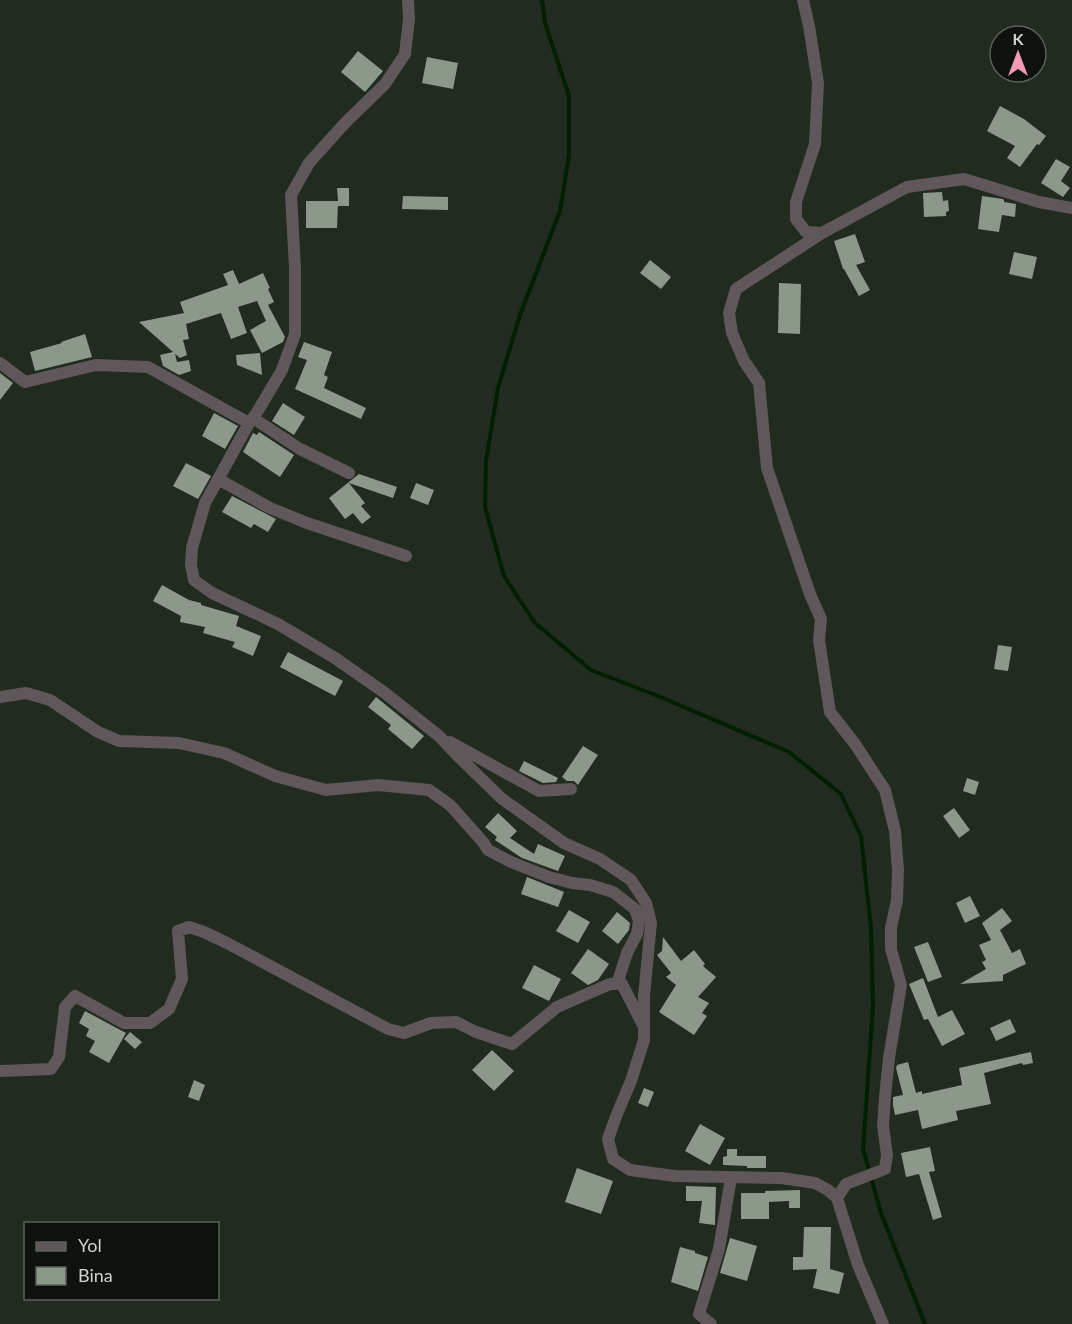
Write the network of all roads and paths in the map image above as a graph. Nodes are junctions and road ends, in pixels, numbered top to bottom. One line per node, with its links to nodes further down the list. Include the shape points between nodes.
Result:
1 (408, 0): 6 (street, via 405,54 385,84 309,163 291,195 295,334 282,370)
2 (803, 0): 4 (street, via 818,83 815,144 796,202 796,219 806,232)
3 (1072, 208): 4 (street, via 1039,202 964,178 906,187)
4 (822, 233): 17 (street, via 736,289 729,313 732,333 759,383 767,468 821,619 819,640 830,712 885,790 895,831 898,890 891,949 901,985 885,1097 885,1169 846,1184)
5 (0, 363): 6 (street, via 26,382 96,365 147,367)
6 (251, 420): 7 (street); 8 (street)
7 (349, 473)
8 (218, 479): 9 (street, via 270,508); 11 (street, via 205,503 192,548 190,565 194,580 335,658)
9 (406, 556)
10 (0, 697): 13 (street, via 26,693 50,700 119,741 178,743 224,753 275,776 326,790 378,785 429,790 450,805 488,850 549,877 613,892 635,909 639,921 636,934)
11 (439, 736): 12 (street, via 539,791); 14 (street, via 501,798 564,843 600,859 631,880 646,903 651,923)
12 (571, 789)
13 (617, 984): 14 (street, via 622,984); 15 (street, via 557,1006 512,1044 456,1022 431,1023 404,1033 387,1029 227,943 189,927 178,931 182,979 169,1009 150,1023 124,1023 75,996 65,1007 59,1057 51,1069)
14 (644, 1028): 16 (street, via 644,1040 608,1139 613,1159 630,1170)
15 (0, 1071)
16 (730, 1178): 17 (street, via 815,1183); 18 (street, via 719,1249 699,1314)
17 (837, 1198): 19 (street, via 858,1265)
18 (711, 1324)
19 (884, 1324)

